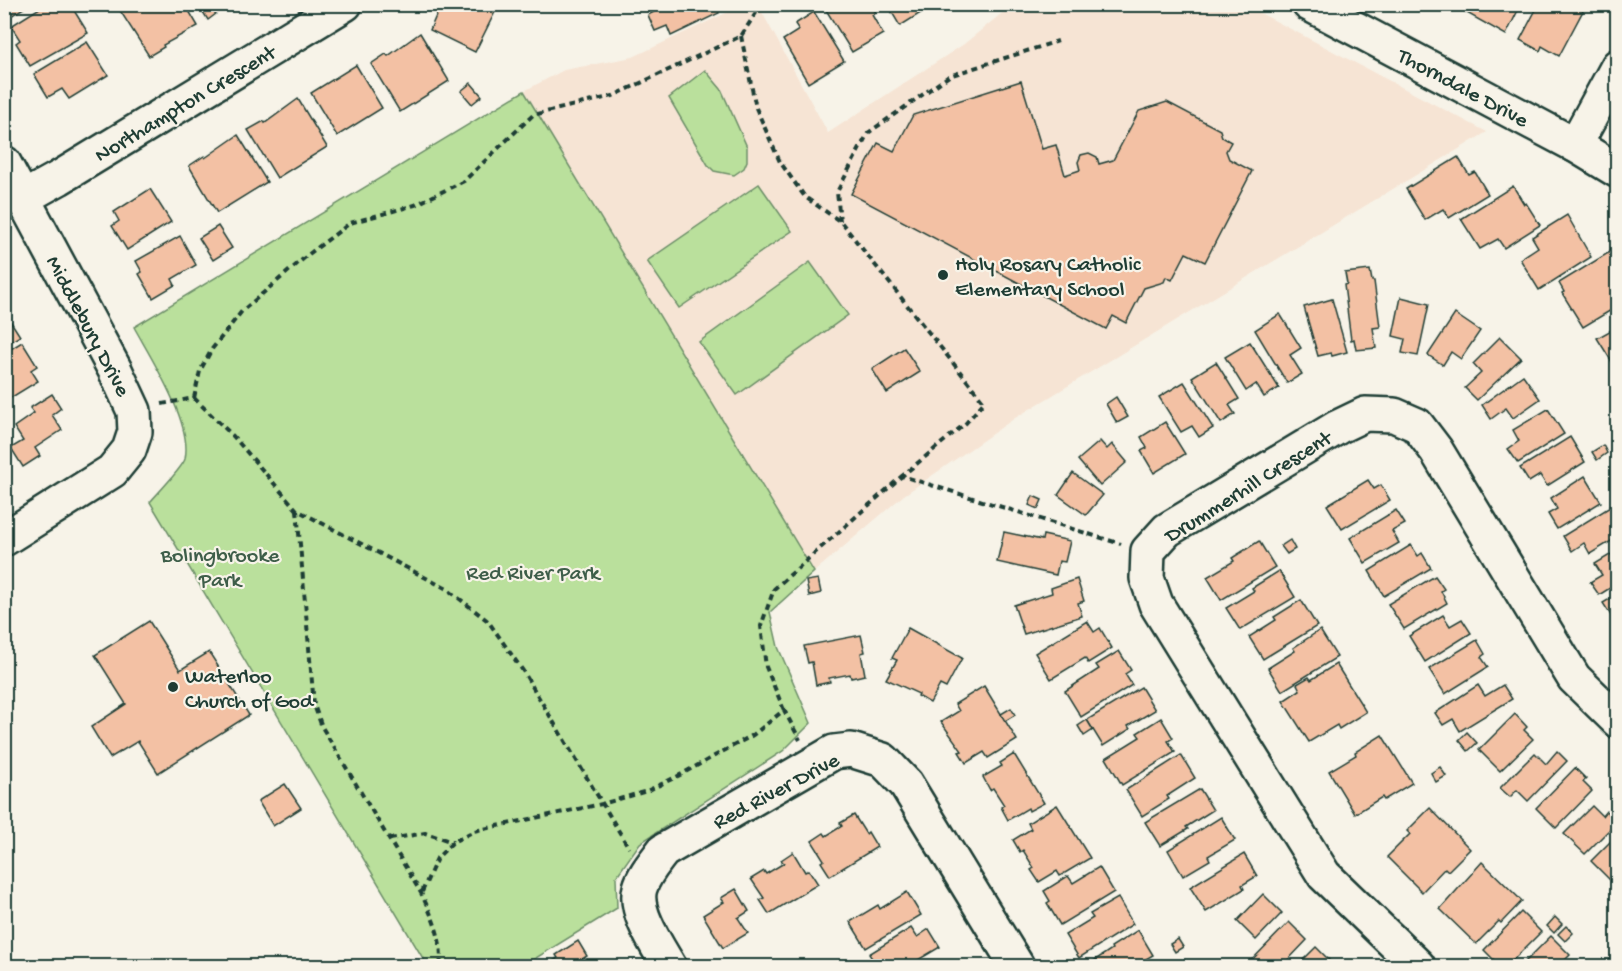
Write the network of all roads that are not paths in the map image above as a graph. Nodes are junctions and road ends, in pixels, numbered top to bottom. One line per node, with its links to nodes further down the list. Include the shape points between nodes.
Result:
1 (345, 4): 7 (street, Northampton Crescent)
2 (1309, 4): 4 (street, Thorndale Drive)
3 (1617, 66): 4 (street)
4 (1575, 145): 6 (street, Thorndale Drive)
5 (4, 163): 7 (street, Middlebury Drive)
6 (1617, 171)
7 (22, 198): 8 (street, Middlebury Drive, via 115,370 134,411 135,432 129,450 112,471)
8 (4, 539)
9 (1617, 721): 12 (street, Drummerhill Crescent, via 1574,678 1424,433 1417,425 1394,415 1365,414 1338,428 1167,530 1148,551 1147,578 1156,604 1324,875)
10 (669, 966): 11 (street, Red River Drive, via 647,930 639,889 663,851 834,752 851,750 883,760 906,784)
11 (1017, 966)
12 (1418, 966)

